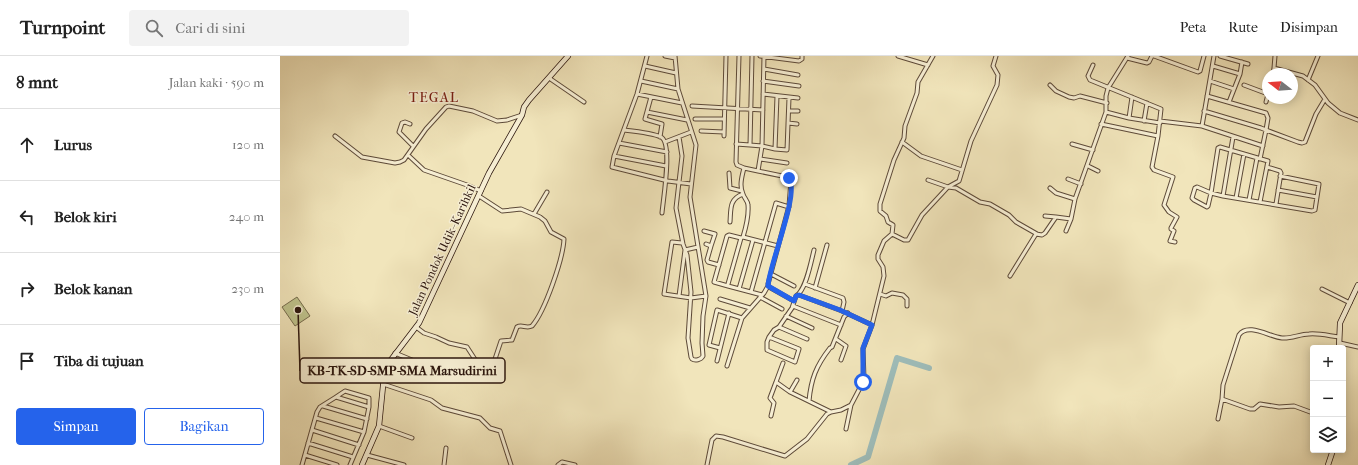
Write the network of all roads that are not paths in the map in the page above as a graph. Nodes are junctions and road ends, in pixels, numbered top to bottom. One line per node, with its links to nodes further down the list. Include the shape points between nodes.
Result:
1 (568, 56): 35 (street, Jalan Pondok Udik–Karihkil)
2 (646, 56): 27 (street)
3 (665, 56): 18 (street)
4 (726, 56): 62 (street)
5 (739, 56): 63 (street)
6 (752, 56): 64 (street)
7 (760, 56): 8 (street)
8 (764, 56): 19 (street); 30 (street)
9 (802, 56): 22 (street, via 799,61)
10 (898, 56): 25 (street)
11 (933, 56): 25 (street)
12 (1153, 56): 13 (street, via 1198,72); 21 (street, via 1147,63)
13 (1204, 56)
14 (1214, 56): 28 (street)
15 (1220, 56): 23 (street)
16 (1276, 56): 29 (street)
17 (1318, 56): 37 (street)
18 (675, 57): 31 (street)
19 (777, 57): 22 (street)
20 (994, 57): 118 (street, via 993,66 998,75 997,85 977,128)
21 (1127, 57): 43 (street)
22 (789, 58)
23 (1242, 62): 24 (street); 32 (street)
24 (1248, 64)
25 (928, 65): 96 (street, via 918,82)
26 (1093, 65): 43 (street, via 1088,79)
27 (644, 66): 31 (street); 38 (street)
28 (1213, 66): 32 (street); 39 (street)
29 (1274, 68)
30 (764, 69): 34 (street); 36 (street)
31 (676, 73): 44 (street)
32 (1240, 74): 45 (street)
33 (1298, 74): 37 (street)
34 (798, 75)
35 (548, 78): 56 (street); 71 (street, Jalan Pondok Udik–Karihkil, via 529,100)
36 (763, 80): 42 (street); 48 (street)
37 (1308, 80): 55 (street)
38 (640, 81): 44 (street); 47 (street)
39 (1210, 81): 45 (street); 50 (street)
40 (1050, 85): 60 (street, via 1069,97 1080,96)
41 (1244, 85): 46 (street)
42 (798, 86)
43 (1108, 88): 52 (street); 60 (street)
44 (678, 89): 59 (street)
45 (1234, 89): 58 (street)
46 (1262, 92)
47 (637, 94): 51 (street); 84 (street)
48 (763, 94): 49 (street); 65 (street)
49 (777, 96): 53 (street); 104 (street)
50 (1206, 96): 58 (street); 68 (street)
51 (651, 97): 59 (street); 69 (street)
52 (1132, 97): 57 (street); 73 (street)
53 (789, 98): 54 (street); 66 (street)
54 (798, 98)
55 (1325, 99): 76 (street, via 1342,114); 85 (street, via 1304,143)
56 (584, 102)
57 (1147, 102): 77 (street); 78 (street, via 1161,109)
58 (1229, 102): 85 (street, via 1268,114)
59 (682, 103): 75 (street)
60 (1107, 103): 70 (street)
61 (692, 106): 62 (street)
62 (725, 107): 63 (street); 74 (street)
63 (738, 108): 64 (street); 98 (street)
64 (751, 109): 65 (street); 100 (street)
65 (763, 110): 102 (street)
66 (789, 111): 67 (street); 79 (street)
67 (798, 111)
68 (1204, 111): 83 (street); 85 (street)
69 (647, 112): 75 (street); 92 (street, via 645,119 662,124)
70 (1106, 112): 73 (street); 82 (street)
71 (522, 115): 101 (street, via 497,122 473,111 448,106); 132 (street, Jalan Pondok Udik–Karihkil)
72 (695, 118): 74 (street)
73 (1129, 118): 77 (street)
74 (724, 119): 88 (street)
75 (687, 120): 87 (street)
76 (1358, 120)
77 (1144, 121): 78 (street)
78 (1160, 122): 83 (street); 91 (street)
79 (788, 123): 81 (street); 104 (street, via 787,150)
80 (410, 124): 101 (street, via 404,122 399,132)
81 (797, 124)
82 (1101, 124): 91 (street); 105 (street)
83 (1202, 126): 94 (street)
84 (624, 130): 92 (street); 97 (street)
85 (1266, 130): 103 (street)
86 (701, 131): 88 (street)
87 (691, 132): 93 (street); 127 (street, via 696,146)
88 (724, 132): 90 (street)
89 (335, 136): 109 (street, via 366,157 396,163)
90 (724, 136)
91 (1158, 136): 157 (street, via 1152,167 1173,177 1164,205 1177,217 1171,228 1174,231 1170,240)
92 (660, 137): 95 (street)
93 (679, 137): 95 (street); 126 (street, via 682,156)
94 (1233, 137): 103 (street); 106 (street)
95 (665, 142): 107 (street)
96 (902, 142): 118 (street, via 921,156); 153 (street, via 880,204 880,211 893,225)
97 (619, 143): 107 (street); 110 (street)
98 (736, 144): 100 (street); 117 (street, via 736,162)
99 (1072, 144): 105 (street)
100 (750, 145): 102 (street)
101 (413, 146): 109 (street)
102 (762, 146): 104 (street); 111 (street)
103 (1263, 146): 112 (street)
104 (775, 149)
105 (1093, 150): 115 (street)
106 (1230, 150): 108 (street); 135 (street, via 1220,146 1218,148); 137 (street)
107 (667, 152): 114 (street)
108 (1244, 154): 112 (street); 138 (street)
109 (408, 155): 132 (street, via 424,170)
110 (614, 156): 114 (street); 125 (street, via 613,168)
111 (760, 159): 113 (street); 119 (street)
112 (1258, 159): 116 (street, via 1268,161); 141 (street)
113 (787, 163)
114 (666, 166): 125 (street)
115 (1088, 166): 120 (street); 128 (street)
116 (1267, 167): 122 (street, via 1280,171); 142 (street)
117 (744, 168): 119 (street); 134 (street)
118 (962, 170): 129 (street, via 959,181)
119 (758, 171): 144 (street, via 791,180)
120 (1098, 171)
121 (729, 173): 134 (street, via 730,188)
122 (1280, 176): 131 (street); 139 (street, via 1319,184)
123 (1068, 179): 128 (street)
124 (928, 180): 129 (street)
125 (665, 181): 126 (street); 145 (street)
126 (679, 183): 127 (street); 158 (street, via 676,208)
127 (691, 184): 164 (street, via 690,197)
128 (1081, 184): 140 (street)
129 (948, 187): 153 (street, via 920,219 908,240); 154 (street, via 956,188 980,202 990,204)
130 (1050, 188): 140 (street, via 1056,193)
131 (1278, 190): 139 (street); 143 (street)
132 (481, 191): 136 (street, Jalan Pondok Udik–Karihkil)
133 (547, 192): 146 (street)
134 (742, 193): 150 (street, via 733,200); 155 (street, via 748,205 747,223)
135 (1211, 193): 135 (street, via 1195,187 1193,199 1208,207); 137 (street)
136 (479, 196): 146 (street, via 502,210 521,209); 199 (street, Jalan Pondok Udik–Karihkil)
137 (1223, 196): 138 (street)
138 (1236, 198): 141 (street)
139 (1317, 198): 143 (street, via 1315,210 1312,211)
140 (1075, 199): 149 (street)
141 (1249, 200): 142 (street)
142 (1260, 202): 143 (street)
143 (1276, 204)
144 (788, 207): 159 (street, via 776,203); 163 (street)
145 (662, 213)
146 (534, 214): 199 (street, via 543,219 551,232 564,239 557,272 534,324 529,327 516,327 512,340 501,341 492,367 478,364 466,347 424,333)
147 (1045, 216): 148 (street)
148 (1056, 217): 149 (street); 154 (street, via 1043,235)
149 (1071, 219): 152 (street)
150 (730, 222)
151 (704, 231): 162 (street, via 715,234)
152 (1066, 231)
153 (892, 234): 179 (street, via 884,241 878,255 884,270)
154 (1037, 234): 169 (street)
155 (742, 238): 156 (street); 167 (street, via 727,236); 172 (street)
156 (753, 240): 159 (street); 176 (street)
157 (1175, 242)
158 (682, 243): 165 (street); 181 (street, via 672,242 664,294)
159 (765, 243): 163 (street); 178 (street)
160 (706, 244): 162 (street)
161 (827, 245): 175 (street)
162 (711, 246): 167 (street, via 707,260)
163 (778, 246): 168 (street)
164 (698, 247): 165 (street); 182 (street)
165 (686, 250): 181 (street); 184 (street)
166 (814, 250): 170 (street)
167 (719, 265): 172 (street, via 714,282)
168 (771, 274): 173 (street); 174 (street)
169 (1010, 276)
170 (805, 284): 175 (street); 180 (street)
171 (1358, 285): 187 (street)
172 (728, 286): 176 (street)
173 (768, 286): 183 (street); 186 (street)
174 (794, 286)
175 (815, 288): 192 (street, via 843,298)
176 (739, 289): 178 (street)
177 (1322, 289): 187 (street)
178 (752, 292): 183 (street)
179 (880, 294): 189 (street, via 902,295 908,301); 198 (street)
180 (799, 295): 186 (street); 192 (street)
181 (679, 296): 184 (street)
182 (706, 296): 184 (street); 184 (street, via 703,356 695,360 691,357 688,338)
183 (761, 296): 190 (street); 191 (street)
184 (691, 298)
185 (720, 299): 190 (street)
186 (794, 301): 188 (street)
187 (1350, 303): 203 (street, via 1340,323)
188 (793, 306): 195 (street); 197 (street)
189 (907, 306)
190 (750, 308): 196 (street)
191 (782, 309)
192 (842, 311): 194 (street)
193 (729, 313): 196 (street); 209 (street); 209 (street, via 716,311 709,345)
194 (848, 313): 197 (street); 198 (street)
195 (786, 316): 200 (street); 201 (street)
196 (742, 318): 215 (street)
197 (841, 325): 204 (street)
198 (872, 325): 223 (street, via 863,348 863,382)
199 (416, 327): 210 (street, Jalan Pondok Udik–Karihkil)
200 (779, 328): 202 (street); 205 (street)
201 (812, 328)
202 (769, 337): 202 (street, via 767,350 795,362 799,349)
203 (1340, 337): 206 (street); 221 (street, via 1309,334 1284,338 1264,332 1242,332 1223,385)
204 (836, 338): 211 (street, via 846,346); 222 (street, via 816,368)
205 (807, 339)
206 (1340, 345)
207 (1346, 346): 208 (street)
208 (1358, 347)
209 (720, 348): 212 (street)
210 (395, 353): 214 (street); 218 (street, Jalan Pondok Udik–Karihkil, via 387,368)
211 (841, 360)
212 (716, 361)
213 (783, 363): 217 (street)
214 (424, 365)
215 (727, 366)
216 (797, 380): 219 (street)
217 (776, 382): 219 (street); 228 (street, via 770,398 774,403)
218 (383, 384): 232 (street, Jalan Pondok Udik–Karihkil); 250 (street, via 431,400 442,408 482,419 490,428 500,431)
219 (790, 392): 222 (street)
220 (336, 397): 224 (street); 225 (street); 225 (street, via 345,391 369,398)
221 (1222, 399): 227 (street, via 1250,409 1259,404 1292,406); 231 (street)
222 (809, 401): 226 (street)
223 (851, 405): 226 (street); 233 (street)
224 (322, 406): 229 (street); 230 (street)
225 (369, 407): 230 (street)
226 (831, 412): 253 (street, via 807,439 785,456 716,436 712,440)
227 (1310, 412)
228 (771, 416)
229 (316, 418): 234 (street); 235 (street)
230 (367, 419): 235 (street)
231 (1218, 419)
232 (379, 426): 236 (street); 242 (street, Jalan Pondok Udik–Karihkil)
233 (846, 429)
234 (312, 430): 237 (street); 238 (street)
235 (364, 432): 238 (street)
236 (412, 438)
237 (308, 443): 241 (street); 243 (street)
238 (359, 445): 243 (street)
239 (446, 448): 249 (street)
240 (1332, 453): 254 (street)
241 (305, 455): 244 (street); 245 (street)
242 (367, 455): 247 (street, Jalan Pondok Udik–Karihkil); 248 (street)
243 (353, 457): 246 (street)
244 (302, 465)
245 (337, 465)
246 (350, 465)
247 (362, 465)
248 (404, 465)
249 (444, 465)
250 (511, 465)
251 (558, 465): 252 (street, via 562,462)
252 (575, 465)
253 (707, 465)
254 (1329, 465)

